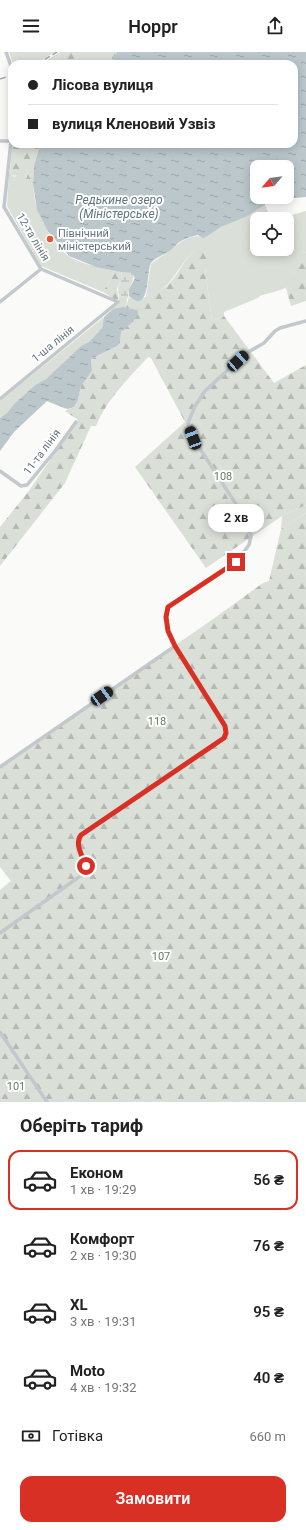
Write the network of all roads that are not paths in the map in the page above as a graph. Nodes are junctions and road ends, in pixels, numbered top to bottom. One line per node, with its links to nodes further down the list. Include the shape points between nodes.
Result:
1 (10, 148): 2 (street, 12-та лінія)
2 (4, 207): 3 (street); 4 (street, 12-та лінія)
3 (0, 211)
4 (41, 269): 5 (street); 6 (street, 12-та лінія)
5 (0, 302)
6 (118, 302): 8 (street, 1-ша лінія)
7 (306, 321): 11 (street, via 280,328 264,343 245,354 205,391 194,406 188,423 193,438 245,518 251,536 242,556 230,567 168,607 168,631)
8 (0, 399)
9 (76, 422): 10 (street, 11-та лінія, via 27,485 21,486)
10 (0, 472)
11 (175, 646): 12 (street); 13 (street, via 225,726 224,738 81,835 78,846 86,872)
12 (0, 767)
13 (0, 933)
14 (0, 1032): 15 (street)
15 (46, 1102)

